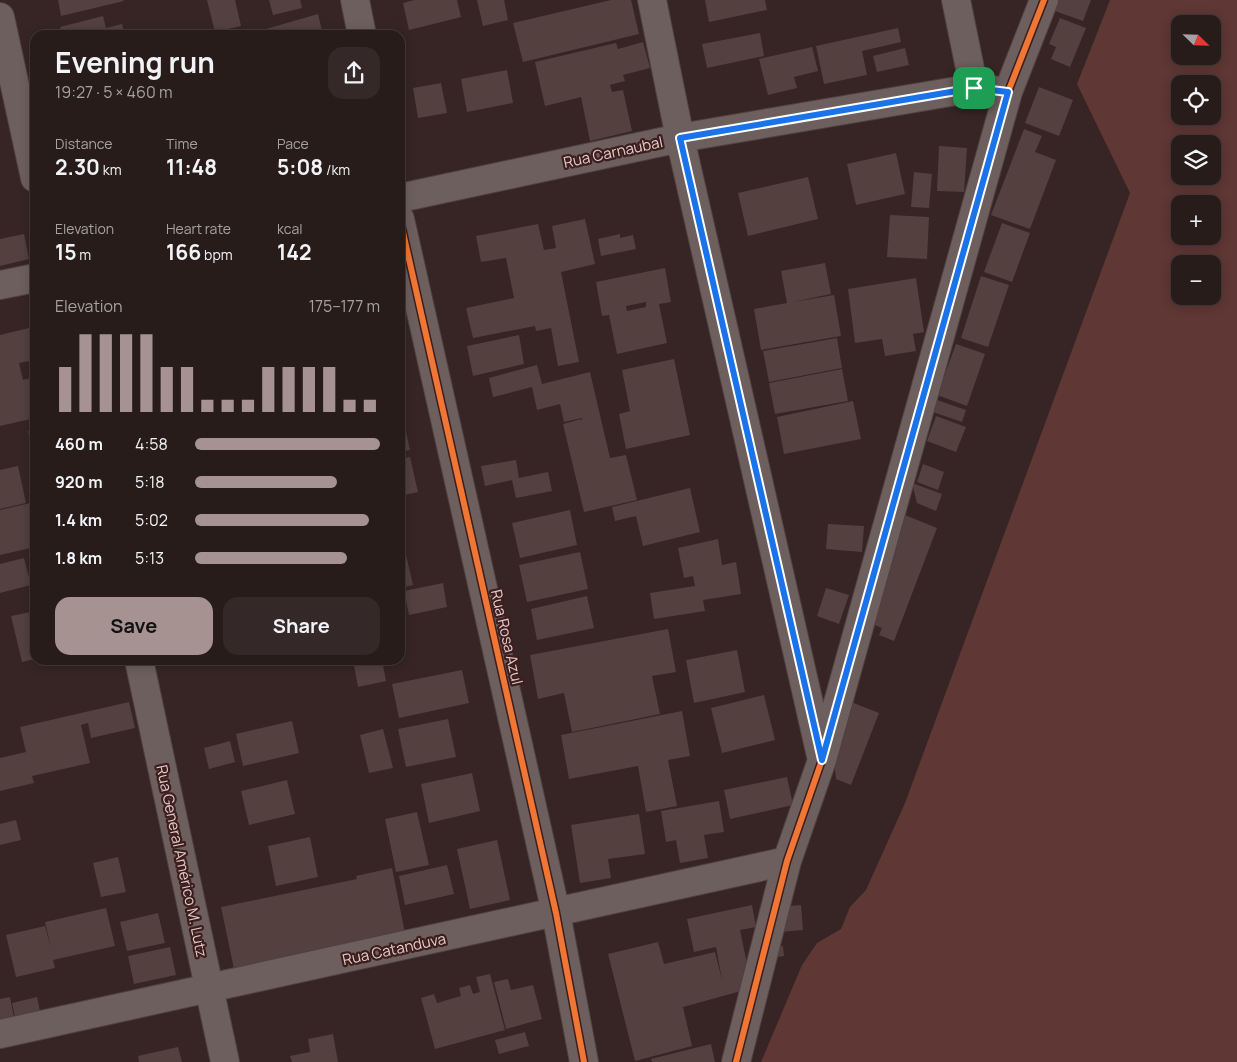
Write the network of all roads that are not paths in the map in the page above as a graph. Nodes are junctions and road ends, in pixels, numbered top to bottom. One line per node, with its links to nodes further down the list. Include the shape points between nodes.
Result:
1 (355, 0): 6 (street)
2 (652, 0): 9 (street)
3 (956, 0): 7 (street)
4 (1044, 0): 8 (street)
5 (0, 17): 10 (street)
6 (361, 30)
7 (974, 88): 8 (street, Rua Carnaubal); 9 (street, Rua Carnaubal)
8 (1008, 92): 16 (street)
9 (680, 138): 11 (street, Rua Carnaubal); 16 (street)
10 (30, 155)
11 (405, 197)
12 (405, 241): 18 (street, Rua Rosa Azul)
13 (30, 279): 14 (street)
14 (0, 285)
15 (139, 665): 19 (street, Rua General Américo M. Lutz)
16 (822, 760): 17 (street)
17 (787, 861): 18 (street, Rua Catanduva); 23 (street)
18 (556, 913): 19 (street, Rua Catanduva); 22 (street, Rua Rosa Azul)
19 (209, 989): 20 (street, Rua Catanduva); 21 (street, Rua General Américo M. Lutz)
20 (0, 1034)
21 (226, 1062)
22 (584, 1062)
23 (736, 1062)

